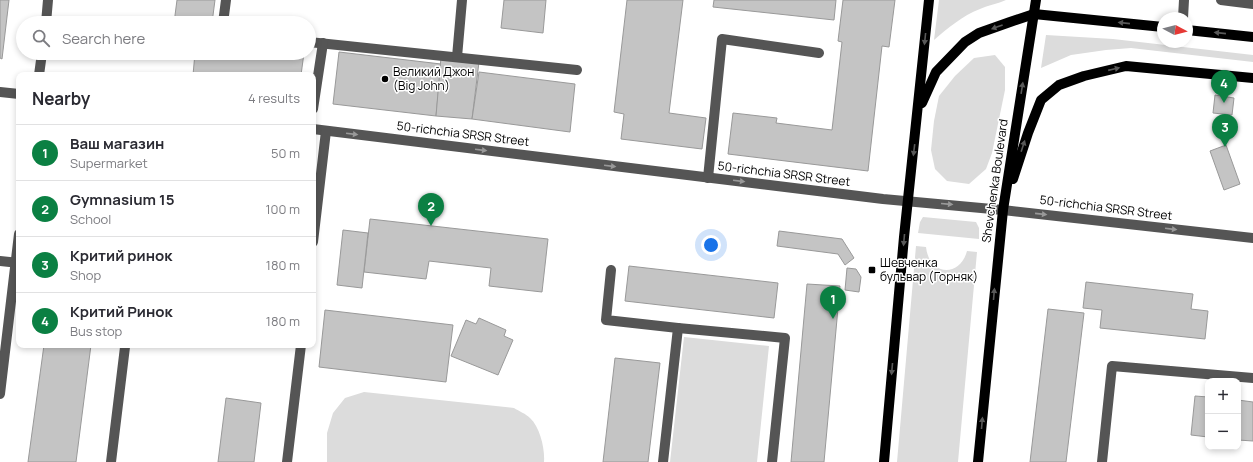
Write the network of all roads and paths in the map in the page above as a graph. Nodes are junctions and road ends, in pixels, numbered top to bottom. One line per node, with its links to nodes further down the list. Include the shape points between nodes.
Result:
1 (48, 0): 11 (street)
2 (226, 0): 12 (street)
3 (462, 0): 19 (street)
4 (929, 0): 27 (main road, one-way to 27)
5 (1036, 0): 10 (main road, Shevchenka Boulevard)
6 (1184, 0): 9 (street)
7 (1220, 0): 8 (street)
8 (1253, 4)
9 (1183, 12)
10 (1034, 14): 13 (main road, one-way to 10); 27 (main road, one-way to 27, via 979,33 965,42 936,72); 32 (main road, Shevchenka Boulevard, one-way to 10)
11 (47, 16)
12 (224, 16)
13 (1157, 26)
14 (1193, 31): 15 (main road, one-way to 14)
15 (1253, 37)
16 (316, 43): 17 (street)
17 (323, 44): 19 (street); 24 (street)
18 (819, 53): 30 (street, via 722,39)
19 (457, 57): 21 (street)
20 (41, 60): 22 (street)
21 (577, 70)
22 (40, 72)
23 (1253, 78): 32 (main road, one-way to 23, via 1041,100 1059,85 1126,66)
24 (316, 90)
25 (0, 92): 26 (street)
26 (16, 94)
27 (918, 112): 31 (main road, one-way to 31)
28 (316, 129): 29 (street, 50-richchia SRSR Street)
29 (326, 131): 30 (street, 50-richchia SRSR Street, one-way to 30); 33 (street)
30 (708, 178): 31 (street, 50-richchia SRSR Street, one-way to 31)
31 (908, 201): 32 (street, 50-richchia SRSR Street, one-way to 32); 48 (main road, one-way to 48)
32 (1003, 210): 34 (street, 50-richchia SRSR Street, one-way to 34); 49 (main road, Shevchenka Boulevard, one-way to 32)
33 (316, 216)
34 (1253, 238)
35 (0, 261): 36 (street)
36 (16, 263)
37 (611, 270): 39 (street, via 606,320)
38 (16, 271): 43 (street)
39 (678, 328): 46 (street); 47 (street, via 785,338)
40 (125, 348): 44 (street)
41 (301, 348): 45 (street)
42 (1253, 378): 50 (street, via 1112,366)
43 (0, 394)
44 (111, 462)
45 (288, 462)
46 (663, 462)
47 (772, 462)
48 (884, 462)
49 (978, 462)
50 (1102, 462)

